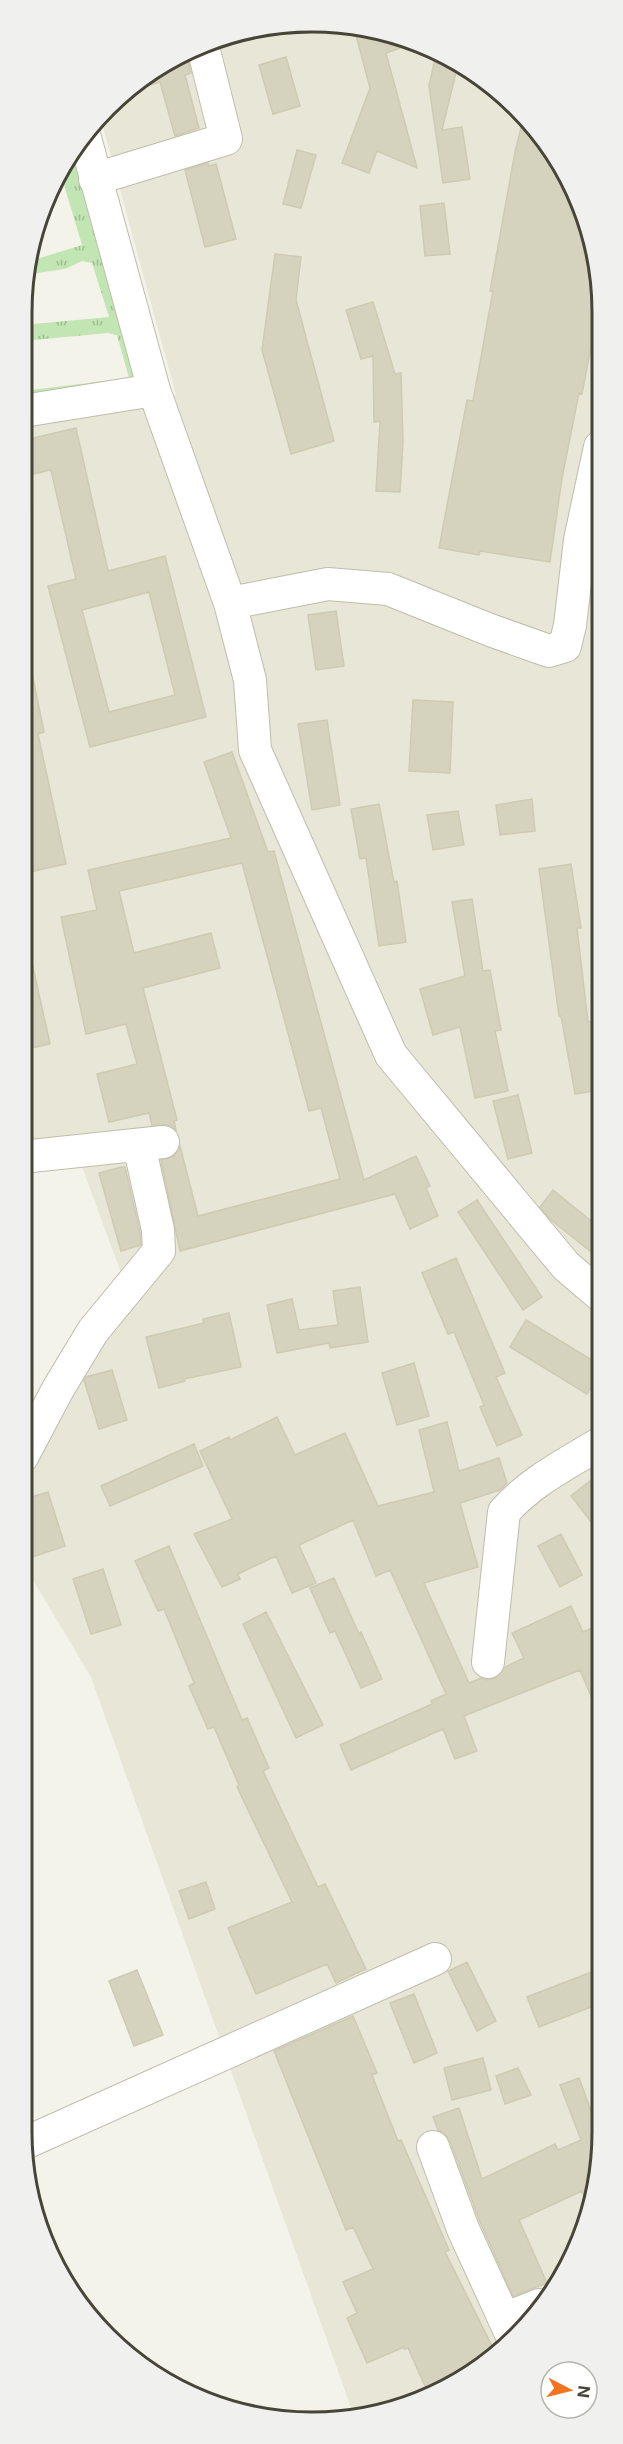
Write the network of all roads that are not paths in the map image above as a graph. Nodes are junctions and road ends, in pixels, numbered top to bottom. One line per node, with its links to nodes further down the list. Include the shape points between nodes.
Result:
1 (204, 53): 3 (street, via 226,139)
2 (87, 145): 3 (street)
3 (95, 179): 4 (street)
4 (154, 390): 5 (street); 7 (street)
5 (32, 410)
6 (592, 484): 7 (street, via 565,646 549,651 388,589 328,584)
7 (230, 603): 9 (street, via 250,680 255,750 392,1055 566,1266)
8 (32, 1156): 10 (street, via 151,1143 159,1251 93,1331)
9 (592, 1288)
10 (32, 1438)
11 (592, 1449): 12 (street, via 533,1484 504,1512)
12 (488, 1662)
13 (435, 1959): 14 (street)
14 (32, 2140)
15 (433, 2147): 17 (street, via 463,2229)
16 (522, 2317): 17 (street)
17 (508, 2327)

